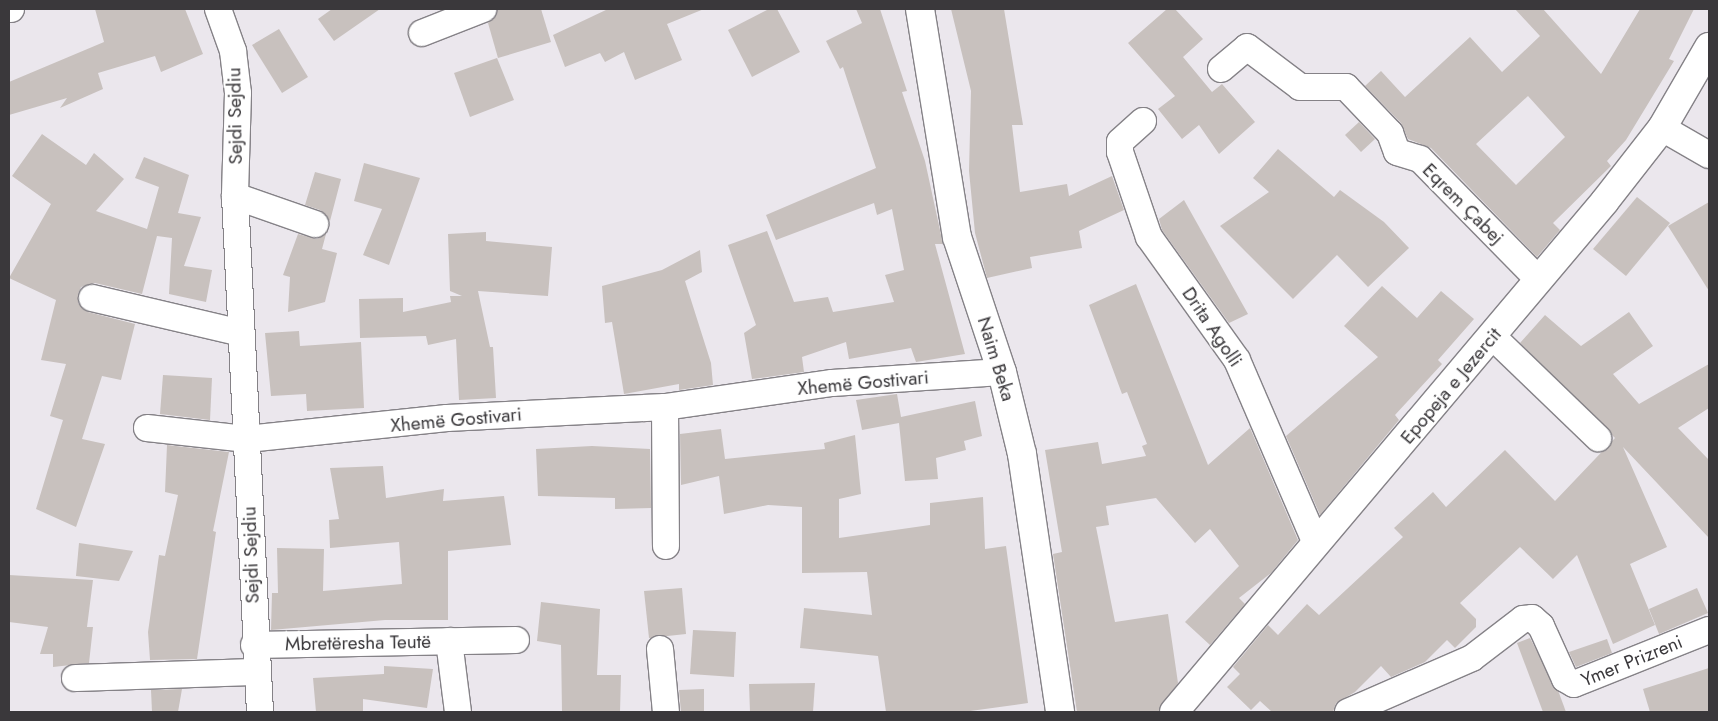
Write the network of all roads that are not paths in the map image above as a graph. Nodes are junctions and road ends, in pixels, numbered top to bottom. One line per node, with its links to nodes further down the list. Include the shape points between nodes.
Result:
1 (218, 9): 10 (street, Sejdi Sejdiu, via 233,51 238,93)
2 (483, 9): 4 (street)
3 (920, 9): 16 (main road, Naim Beka, via 957,237)
4 (422, 33)
5 (1709, 46): 8 (main road, Epopeja e Jezercit)
6 (1222, 69): 12 (street, Eqrem Çabej, via 1247,47 1300,87 1346,87 1390,133 1397,152 1420,160)
7 (1143, 121): 21 (street, Drita Agolli, via 1120,142 1120,147 1149,237 1237,360)
8 (1662, 128): 9 (street); 12 (main road, Epopeja e Jezercit)
9 (1709, 155)
10 (235, 196): 11 (street); 14 (street, Sejdi Sejdiu)
11 (315, 224)
12 (1538, 279): 15 (main road, Epopeja e Jezercit)
13 (92, 298): 14 (street)
14 (241, 333): 20 (street, Sejdi Sejdiu)
15 (1493, 337): 19 (street); 21 (main road, Epopeja e Jezercit)
16 (1002, 372): 17 (street, Xhemë Gostivari, via 832,383); 33 (main road, Naim Beka, via 1022,454)
17 (666, 408): 20 (street, Xhemë Gostivari, via 447,418); 22 (street)
18 (147, 428): 20 (street)
19 (1598, 438)
20 (247, 439): 26 (street, Sejdi Sejdiu)
21 (1316, 544): 34 (main road, Epopeja e Jezercit)
22 (666, 546)
23 (1709, 630): 35 (street, Ymer Prizreni, via 1574,684 1566,679 1541,626 1532,618 1522,619 1472,658)
24 (516, 640): 25 (street)
25 (450, 641): 26 (street, Mbretëresha Teutë); 31 (street, Mbretëresha Teutë)
26 (254, 645): 28 (street, Sejdi Sejdiu)
27 (660, 648): 32 (street)
28 (255, 672): 29 (street); 30 (street, Sejdi Sejdiu)
29 (75, 678)
30 (260, 712)
31 (458, 712)
32 (666, 712)
33 (1060, 712)
34 (1174, 712)
35 (1348, 712)

